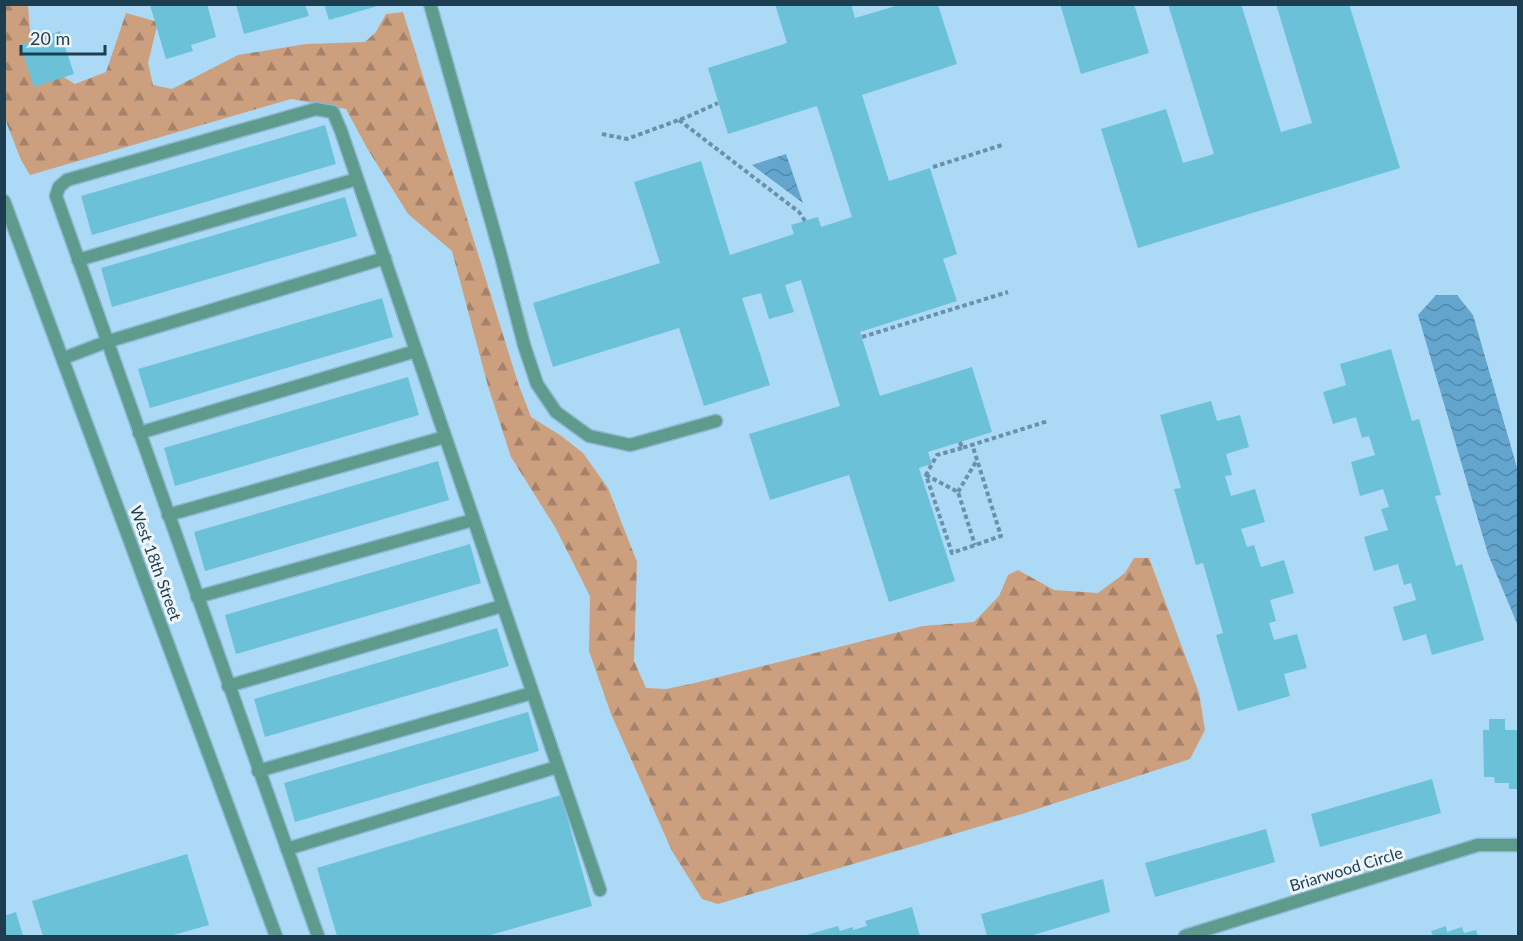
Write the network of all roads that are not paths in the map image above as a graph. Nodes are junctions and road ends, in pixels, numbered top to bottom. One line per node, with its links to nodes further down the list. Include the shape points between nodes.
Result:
1 (430, 4): 9 (street, via 524,345 537,384 556,412 589,436 630,445)
2 (357, 179): 4 (street); 5 (street); 5 (street, via 333,112 316,109 67,180 56,196)
3 (4, 201): 8 (street, West 18th Street)
4 (384, 258): 6 (street); 7 (street)
5 (78, 261): 6 (street)
6 (106, 342): 8 (street); 10 (street)
7 (416, 351): 10 (street); 11 (street)
8 (64, 358): 23 (street, West 18th Street)
9 (716, 421)
10 (139, 433): 12 (street)
11 (445, 437): 12 (street); 13 (street)
12 (168, 514): 14 (street)
13 (473, 520): 14 (street); 15 (street)
14 (197, 597): 16 (street)
15 (502, 606): 16 (street); 17 (street)
16 (228, 686): 19 (street)
17 (532, 693): 18 (street); 19 (street)
18 (557, 767): 21 (street); 22 (street)
19 (258, 771): 21 (street)
20 (1518, 845): 25 (street, Briarwood Circle, via 1478,845)
21 (286, 849): 24 (street)
22 (600, 890)
23 (276, 936)
24 (318, 936)
25 (1185, 936)

